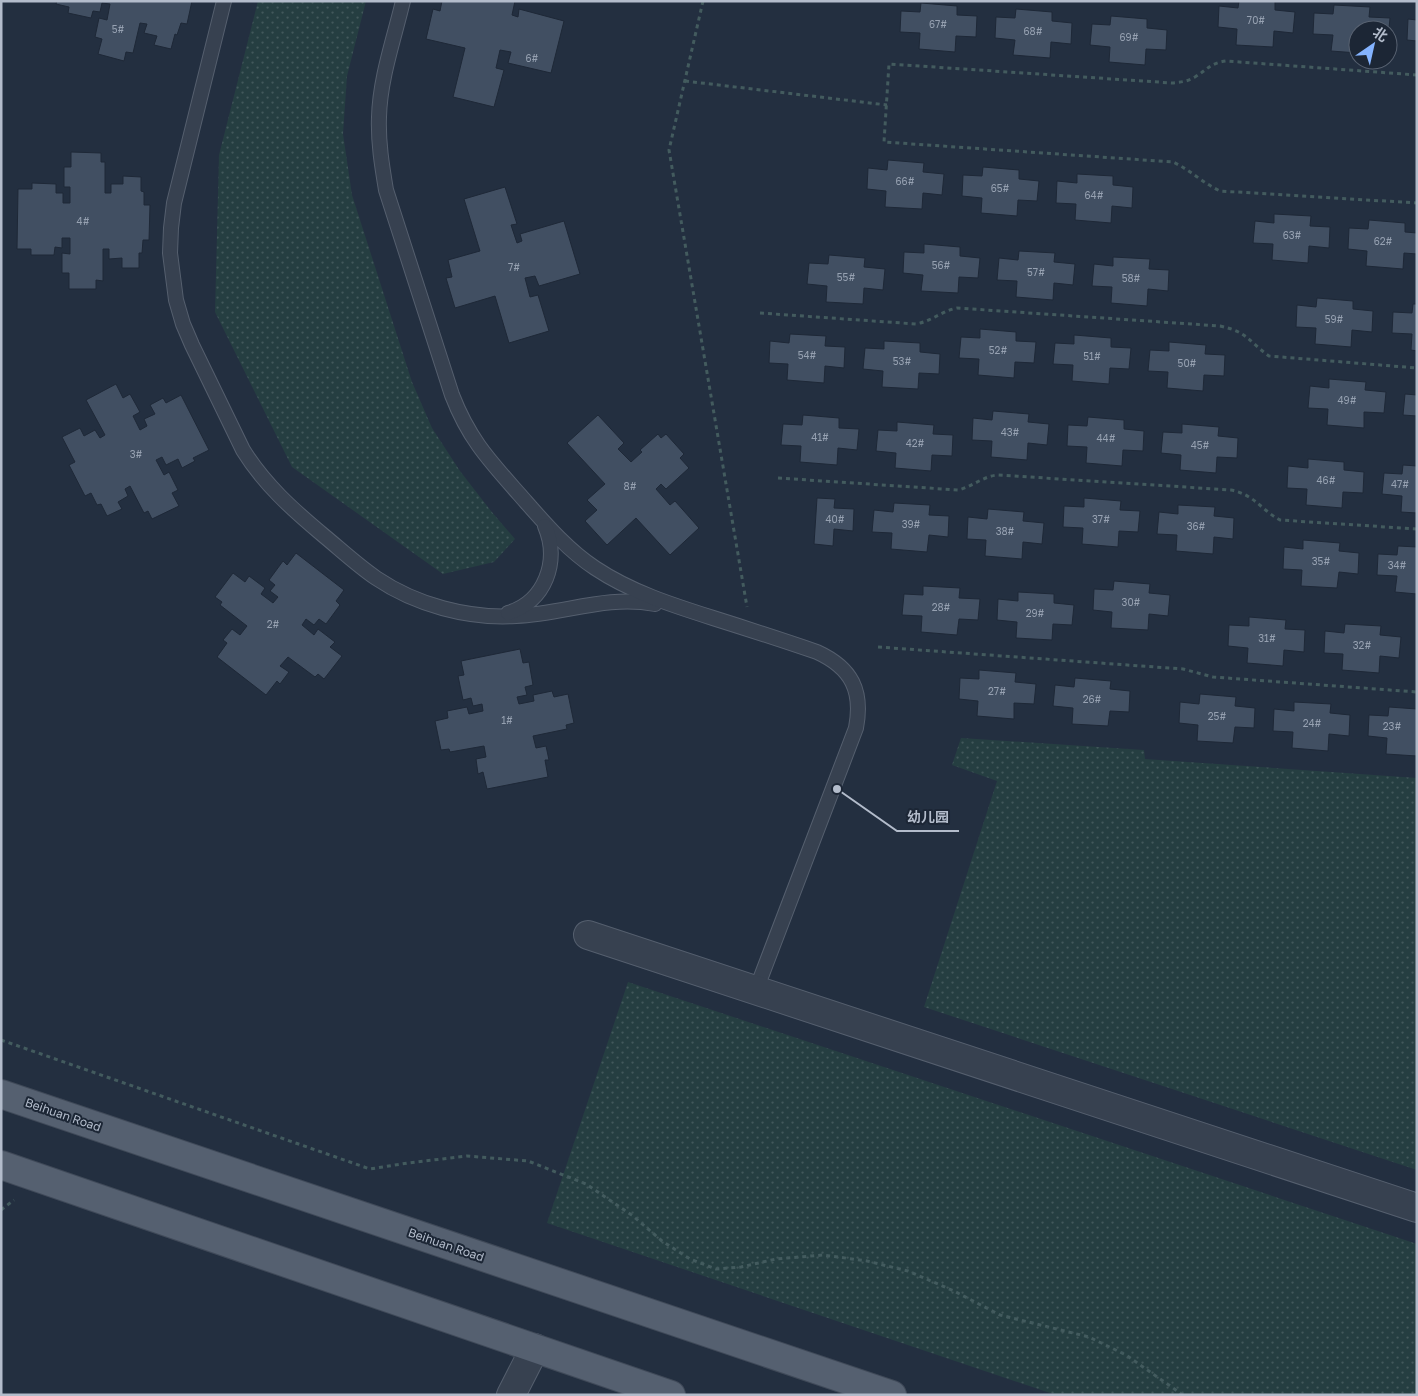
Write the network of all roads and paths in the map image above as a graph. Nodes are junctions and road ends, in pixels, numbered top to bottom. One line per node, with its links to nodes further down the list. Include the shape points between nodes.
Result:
1 (224, 1): 14 (lane, via 174,203 170,252 182,324 242,450 292,510 360,566 395,588 435,606)
2 (403, 1): 11 (lane, via 384,77 379,116 386,190 461,418 487,458)
3 (703, 1): 5 (path)
4 (1417, 75): 6 (path, via 1226,61 1211,65 1185,82 1172,83 888,64)
5 (685, 81): 6 (path); 15 (path, via 669,150)
6 (887, 105): 7 (path, via 884,142 1173,162 1220,191)
7 (1417, 203)
8 (760, 313): 9 (path, via 916,324 957,308 1220,326 1246,335 1269,356)
9 (1417, 368)
10 (778, 478): 12 (path, via 958,490 990,475 998,475 1231,490 1242,492 1280,520)
11 (540, 517): 13 (lane, via 593,567 630,588); 14 (lane, via 551,543 550,566 544,583 531,601 520,609)
12 (1417, 529)
13 (686, 609): 14 (lane, via 625,601 588,604 543,614); 15 (lane)
14 (487, 616)
15 (751, 630): 19 (lane, via 828,657 847,673 855,685 860,711)
16 (878, 647): 17 (path, via 1183,669 1213,678)
17 (1417, 692)
18 (588, 935): 19 (street)
19 (756, 990): 23 (street)
20 (1, 1040): 28 (path, via 370,1169 467,1156 528,1161 586,1184 633,1216 662,1241 690,1259 716,1269 823,1254 908,1271 954,1290 1000,1315 1089,1337 1126,1355)
21 (1, 1094): 27 (main road, Beihuan Road)
22 (1, 1165): 24 (main road)
23 (1417, 1208)
24 (535, 1348): 25 (street); 26 (main road)
25 (511, 1395)
26 (671, 1395)
27 (892, 1395)
28 (1183, 1395)

